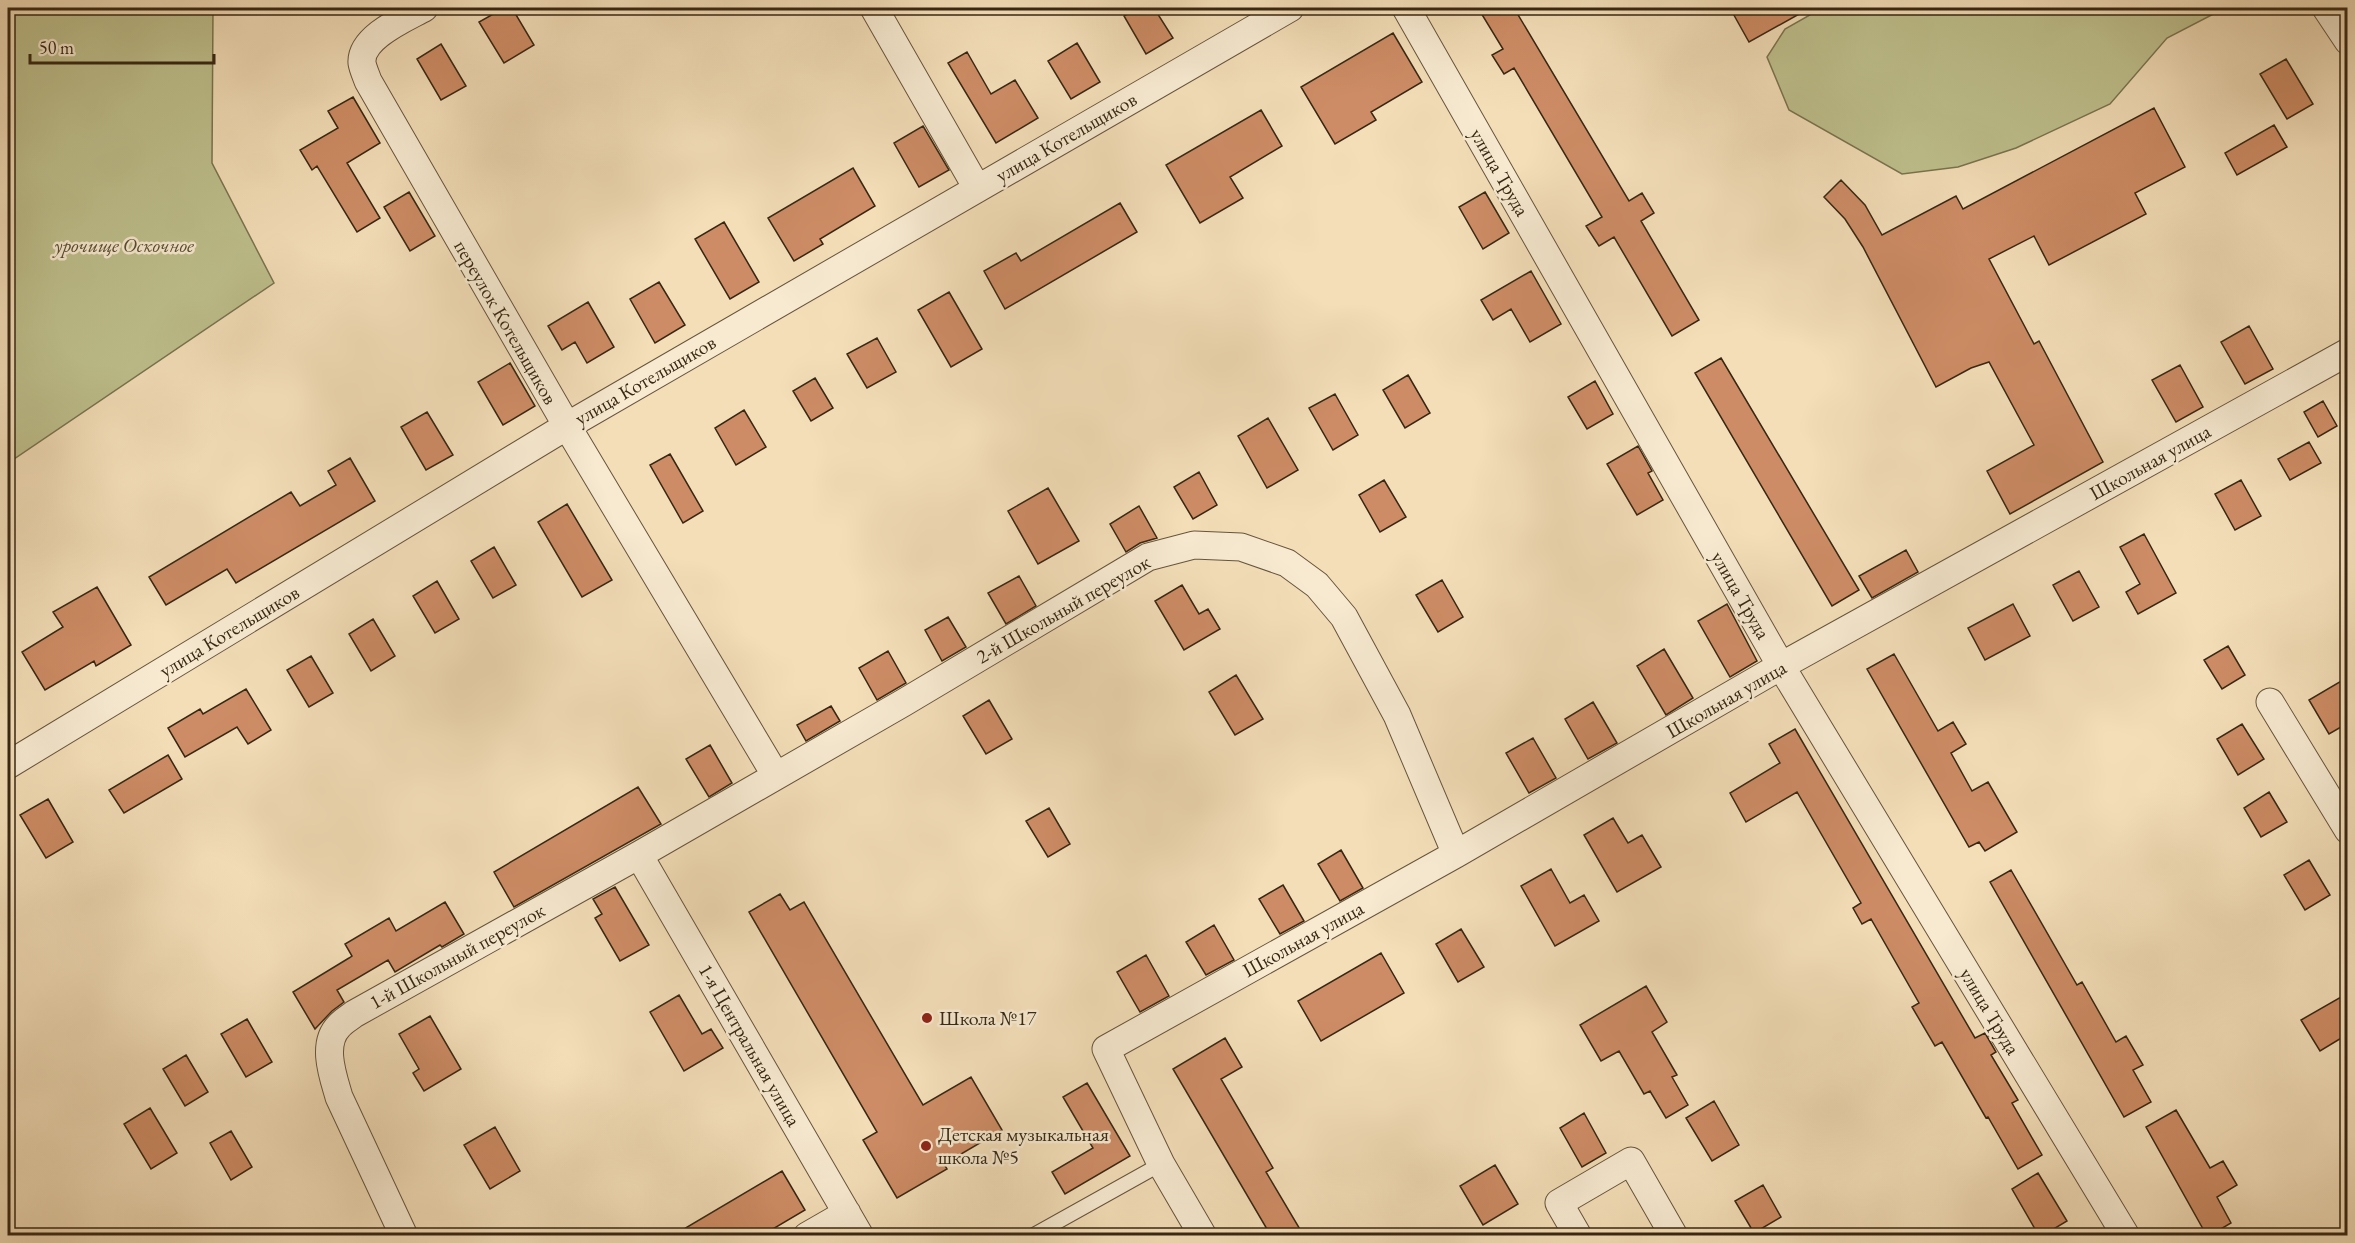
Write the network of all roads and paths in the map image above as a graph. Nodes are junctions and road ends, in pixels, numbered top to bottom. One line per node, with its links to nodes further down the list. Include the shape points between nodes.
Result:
1 (424, 8): 9 (street, переулок Котельщиков, via 378,34 367,45 362,61 368,81)
2 (874, 8): 7 (street)
3 (1290, 8): 7 (street, улица Котельщиков)
4 (1406, 8): 10 (street, улица Труда)
5 (2326, 8): 6 (street)
6 (2348, 41)
7 (977, 188): 9 (street, улица Котельщиков)
8 (2348, 352): 10 (street, Школьная улица)
9 (567, 426): 12 (street, улица Котельщиков); 13 (street, переулок Котельщиков)
10 (1782, 666): 15 (street, Школьная улица); 25 (street, улица Труда)
11 (2270, 702): 14 (street)
12 (8, 765)
13 (776, 776): 15 (street, 2-й Школьный переулок, via 1148,557 1194,545 1241,547 1287,563 1317,585 1344,617 1397,715); 16 (street, 1-й Школьный переулок)
14 (2348, 830)
15 (1456, 854): 17 (street, Школьная улица, via 1106,1049)
16 (639, 855): 18 (street, 1-я Центральная улица); 19 (street, 1-й Школьный переулок, via 338,1026 329,1044 339,1097)
17 (1161, 1164): 21 (lane); 22 (street)
18 (854, 1224): 20 (street)
19 (404, 1236)
20 (807, 1236)
21 (1032, 1236)
22 (1203, 1236)
23 (1578, 1236): 24 (street, via 1559,1203 1631,1161)
24 (1674, 1236)
25 (2126, 1236)

